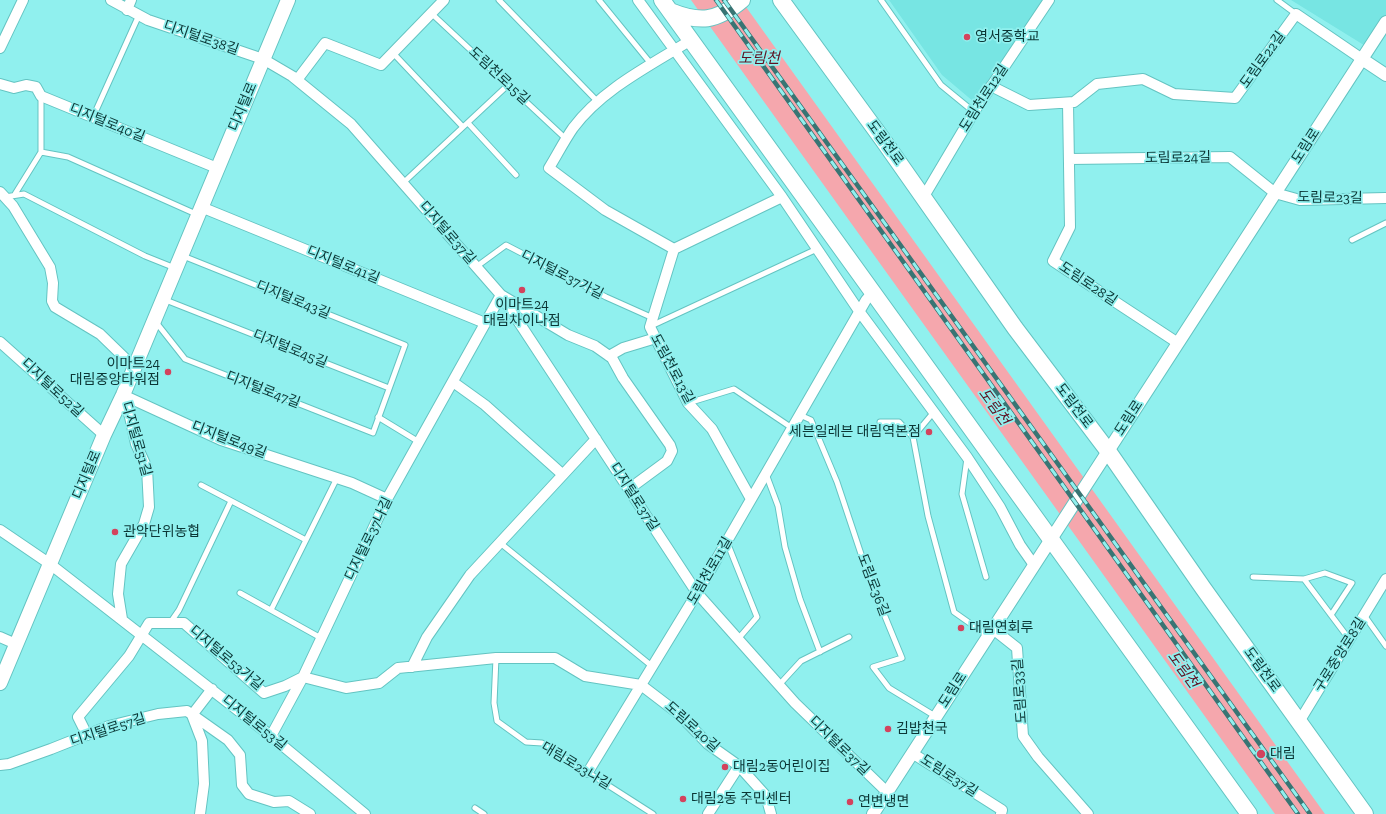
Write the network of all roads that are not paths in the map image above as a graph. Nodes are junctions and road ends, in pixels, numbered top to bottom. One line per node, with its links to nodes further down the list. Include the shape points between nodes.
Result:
1 (23, 0): 21 (street)
2 (110, 0): 15 (street, 디지털로38길)
3 (131, 0): 15 (street)
4 (288, 0): 24 (main road, 디지털로)
5 (444, 0): 16 (street)
6 (499, 0): 33 (lane)
7 (599, 0): 26 (lane)
8 (638, 0): 22 (street)
9 (742, 0): 14 (main road, via 729,11 710,19 693,19)
10 (781, 0): 48 (main road, 도림천로)
11 (881, 0): 35 (lane, via 941,85)
12 (1049, 0): 31 (street, 도림천로12길)
13 (1276, 0): 17 (lane)
14 (671, 8): 20 (main road)
15 (127, 10): 18 (street, 디지털로38길)
16 (431, 13): 23 (street); 30 (lane, 도림천로15길)
17 (1296, 14): 25 (street); 34 (street, 도림로22길, via 1235,98 1174,94 1143,79 1097,84 1074,102)
18 (139, 16): 24 (street, 디지털로38길); 36 (lane)
19 (1386, 22): 25 (street, 도림로)
20 (691, 40): 22 (street); 58 (main road)
21 (0, 48)
22 (674, 50): 26 (street); 47 (street)
23 (393, 53): 28 (street, via 382,65 325,43); 38 (lane)
24 (263, 59): 28 (street, 디지털로37길); 42 (main road, 디지털로)
25 (1362, 59): 27 (street); 45 (street, 도림로)
26 (652, 64): 33 (street)
27 (1386, 75)
28 (297, 80): 44 (street, 디지털로37길, via 351,124)
29 (0, 84): 32 (street, 디지털로40길, via 14,88 26,85 36,88)
30 (508, 85): 37 (lane); 39 (lane, 도림천로15길)
31 (991, 86): 34 (street, 도림로22길, via 1029,105); 35 (street, 도림천로12길)
32 (42, 96): 36 (street, 디지털로40길); 40 (lane)
33 (599, 102): 39 (street, via 574,127)
34 (1068, 103): 41 (street, 도림로28길)
35 (974, 112): 48 (street, 도림천로12길)
36 (93, 117): 42 (street, 디지털로40길)
37 (468, 123): 38 (lane); 43 (lane)
38 (463, 127): 44 (lane)
39 (566, 140): 53 (street, via 550,168 605,210)
40 (41, 152): 46 (lane); 50 (lane, via 68,157)
41 (1069, 159): 45 (street, 도림로24길, via 1230,157); 67 (street, 도림로28길, via 1070,227 1053,260)
42 (217, 168): 50 (main road, 디지털로)
43 (516, 175)
44 (403, 183): 56 (street, 디지털로37길)
45 (1275, 193): 49 (street, 도림로23길, via 1300,200); 67 (street, 도림로)
46 (7, 194): 57 (lane, via 24,194 145,256); 69 (street, via 50,267 53,283 52,301 55,306 100,334)
47 (782, 197): 53 (street); 54 (street)
48 (923, 198): 83 (main road, 도림천로)
49 (1386, 198)
50 (199, 211): 55 (main road, 디지털로); 64 (street, 디지털로41길)
51 (1386, 222): 52 (lane)
52 (1352, 240)
53 (674, 249): 63 (street, 도림천로13길)
54 (817, 249): 61 (street); 63 (lane)
55 (180, 255): 57 (main road, 디지털로); 71 (lane, 디지털로43길, via 405,345)
56 (476, 267): 59 (street, 디지털로37길); 63 (lane, 디지털로37가길, via 506,245)
57 (175, 268): 60 (main road, 디지털로)
58 (873, 292): 61 (street, 도림천로11길); 94 (main road)
59 (501, 295): 64 (street, 디지털로37나길); 68 (street); 81 (street, 디지털로37길)
60 (162, 299): 62 (main road, 디지털로); 71 (lane, 디지털로45길)
61 (859, 312): 74 (street); 75 (street, 도림천로11길)
62 (153, 319): 69 (main road, 디지털로); 76 (lane, 디지털로47길, via 185,359 373,433)
63 (651, 322): 65 (street, 도림천로13길)
64 (485, 324): 70 (street, 디지털로37나길)
65 (656, 338): 68 (street, via 623,348); 73 (street, 도림천로13길)
66 (0, 342): 79 (street, 디지털로52길)
67 (1178, 343): 83 (street, 도림로)
68 (609, 356): 89 (street, via 672,451 667,461)
69 (133, 366): 72 (main road, 디지털로)
70 (452, 382): 82 (street, 디지털로37나길); 85 (street, via 485,405)
71 (389, 388): 76 (lane)
72 (123, 395): 79 (main road, 디지털로); 87 (street, 디지털로49길, via 221,440); 110 (street, 디지털로51길, via 136,444 147,468 149,507 144,524 121,564 118,594)
73 (688, 403): 78 (lane, via 734,389); 91 (street, 도림천로13길, via 712,429)
74 (933, 412): 80 (lane); 84 (street)
75 (800, 415): 78 (street, 도림천로11길); 131 (lane, 도림로36길, via 811,420 837,482 868,575 902,658 873,668 888,688)
76 (378, 417): 82 (lane)
77 (880, 422): 80 (lane, via 899,422)
78 (792, 428): 86 (street, 도림천로11길)
79 (104, 435): 98 (main road, 디지털로)
80 (913, 436): 112 (lane, via 928,516 954,612)
81 (596, 439): 85 (street); 89 (street, 디지털로37길)
82 (419, 442): 90 (street, 디지털로37나길)
83 (1105, 456): 94 (street, 도림로); 132 (main road, 도림천로)
84 (967, 457): 99 (street); 100 (lane, via 962,494)
85 (562, 474): 96 (street)
86 (766, 474): 91 (street, 도림천로11길); 121 (lane, via 778,506 785,547 800,599)
87 (337, 478): 90 (street, 디지털로49길); 95 (lane)
88 (201, 485): 92 (lane)
89 (628, 489): 106 (street, 디지털로37길)
90 (387, 499): 115 (street, 디지털로37나길)
91 (751, 499): 97 (street, 도림천로11길)
92 (231, 501): 95 (lane); 111 (lane, 디지털로53가길, via 179,610)
93 (0, 530): 98 (street, 디지털로53길)
94 (1055, 532): 99 (street, 도림로); 152 (main road)
95 (306, 540): 107 (lane)
96 (499, 542): 123 (street, via 470,576 427,637); 124 (lane)
97 (727, 542): 106 (street, 도림천로11길); 117 (lane, via 757,617)
98 (50, 564): 110 (street, 디지털로53길); 119 (main road, 디지털로)
99 (1034, 565): 112 (street, 도림로)
100 (986, 577)
101 (1253, 578): 102 (lane)
102 (1304, 579): 108 (lane); 108 (lane, via 1325,573 1352,583)
103 (1386, 579): 104 (street, 구로중앙로8길)
104 (1383, 592): 109 (street, 구로중앙로8길)
105 (240, 593): 107 (lane)
106 (697, 593): 117 (street, 디지털로37길); 124 (street, 도림천로11길)
107 (271, 610): 115 (lane)
108 (1331, 615): 118 (lane)
109 (1364, 616): 118 (street, 구로중앙로8길); 120 (lane)
110 (122, 619): 113 (street, 디지털로53길)
111 (170, 623): 113 (street, 디지털로53가길, via 149,623); 125 (street, 디지털로53가길, via 184,623 264,692)
112 (990, 632): 131 (street, 도림로); 151 (street, 도림로33길, via 1017,648 1023,736)
113 (141, 634): 129 (street, 디지털로53길); 133 (street, via 129,656 78,717)
114 (0, 637): 119 (street)
115 (321, 638): 125 (street, 디지털로37나길)
116 (849, 638): 121 (lane)
117 (738, 639): 128 (street, 디지털로37길)
118 (1349, 639): 132 (street, 구로중앙로8길)
119 (16, 644): 126 (main road, 디지털로)
120 (1386, 646)
121 (820, 652): 128 (lane, via 801,661)
122 (496, 658): 123 (street, 도림로40길); 127 (street, 도림로40길, via 555,658 585,676); 138 (lane, 대림로23나길, via 494,703 497,722 526,742 542,743)
123 (412, 667): 125 (street, 도림로40길, via 398,668 379,682 346,688)
124 (653, 667): 127 (street, 도림천로11길)
125 (303, 677): 134 (street, 디지털로37나길)
126 (0, 683)
127 (642, 685): 137 (street, 도림로40길, via 679,714 708,744); 138 (street, 도림천로11길)
128 (778, 685): 139 (street, 디지털로37길)
129 (212, 689): 130 (street); 134 (street, 디지털로53길)
130 (192, 715): 133 (street, 디지털로57길, via 187,712 158,714 109,726); 141 (street, 디지털로57길, via 228,740 240,755 242,785 249,794 274,802 289,801); 142 (street, via 202,741 204,784)
131 (936, 716): 135 (street, 도림로)
132 (1299, 722): 153 (main road, 도림천로)
133 (87, 735): 136 (street, 디지털로57길)
134 (271, 736): 144 (street, 디지털로53길)
135 (912, 753): 139 (street, 도림로); 150 (street, 도림로37길, via 1002,810)
136 (0, 765)
137 (739, 766): 147 (street); 148 (street, 도림로40길, via 766,796)
138 (588, 772): 146 (lane, 대림로23나길)
139 (887, 792): 149 (street, 도림로)
140 (475, 808): 145 (lane)
141 (294, 810): 143 (street, 디지털로57길)
142 (200, 814)
143 (310, 814)
144 (365, 814)
145 (484, 814)
146 (653, 814)
147 (708, 814)
148 (771, 814)
149 (873, 814)
150 (1001, 814)
151 (1088, 814)
152 (1249, 814)
153 (1365, 814)

